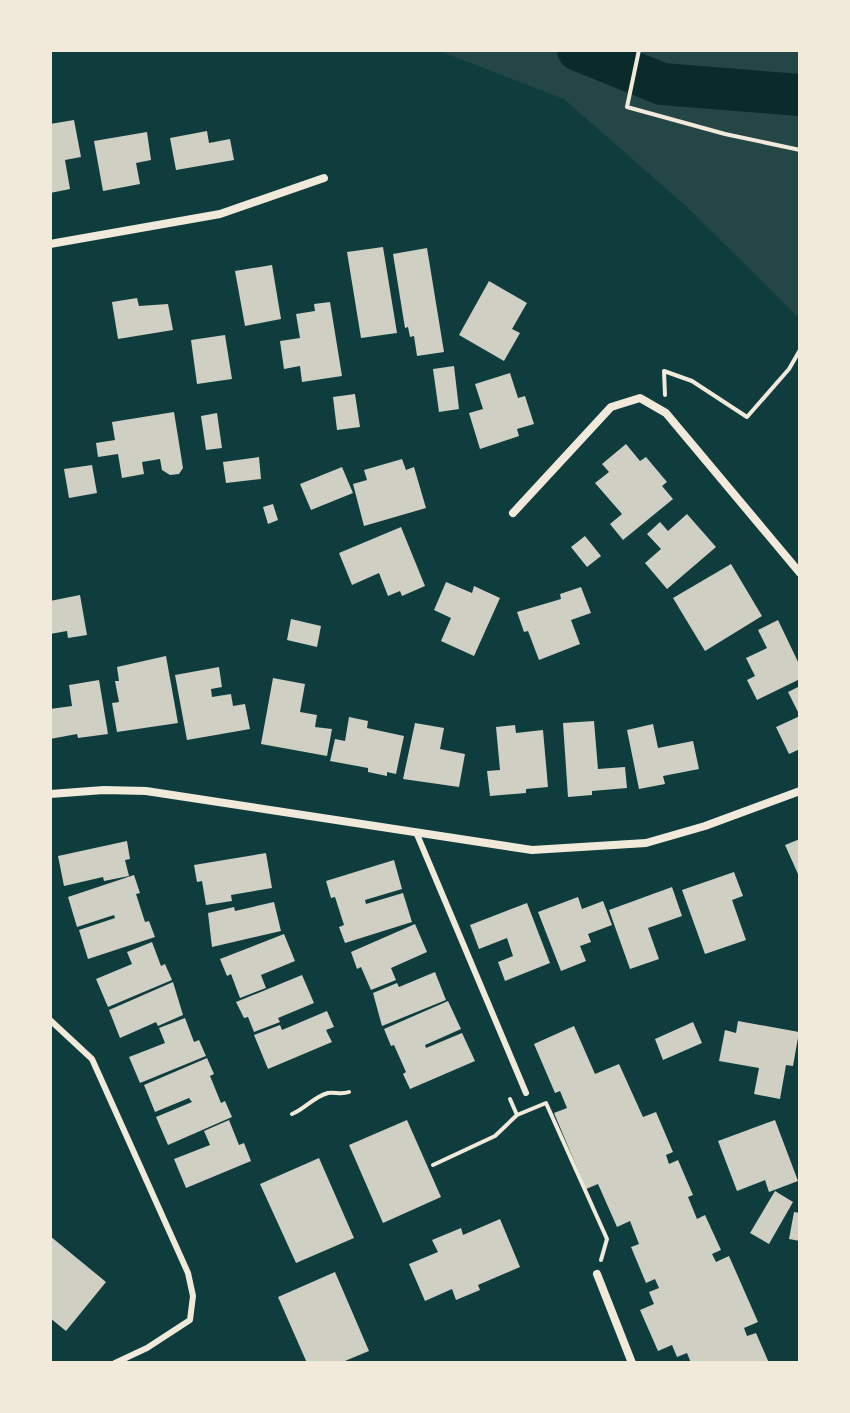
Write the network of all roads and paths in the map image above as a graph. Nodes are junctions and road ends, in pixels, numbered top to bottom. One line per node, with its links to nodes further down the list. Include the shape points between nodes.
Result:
1 (639, 50): 2 (path, via 627,107)
2 (800, 150)
3 (324, 178): 4 (street, via 220,214)
4 (50, 244)
5 (800, 350): 6 (path, via 747,417 692,381 664,371)
6 (666, 413): 7 (street, via 640,398 611,407); 8 (street)
7 (513, 513)
8 (800, 573)
9 (800, 791): 11 (street, via 646,843 532,850)
10 (50, 794): 11 (street, via 146,791)
11 (416, 832): 14 (lane)
12 (50, 1020): 18 (lane, via 92,1059 188,1273 193,1296 190,1320)
13 (349, 1092): 15 (path, via 331,1092)
14 (526, 1093)
15 (292, 1114)
16 (433, 1165): 17 (path, via 495,1136 517,1115 546,1103 607,1239)
17 (597, 1274): 19 (street)
18 (115, 1363)
19 (632, 1363)

